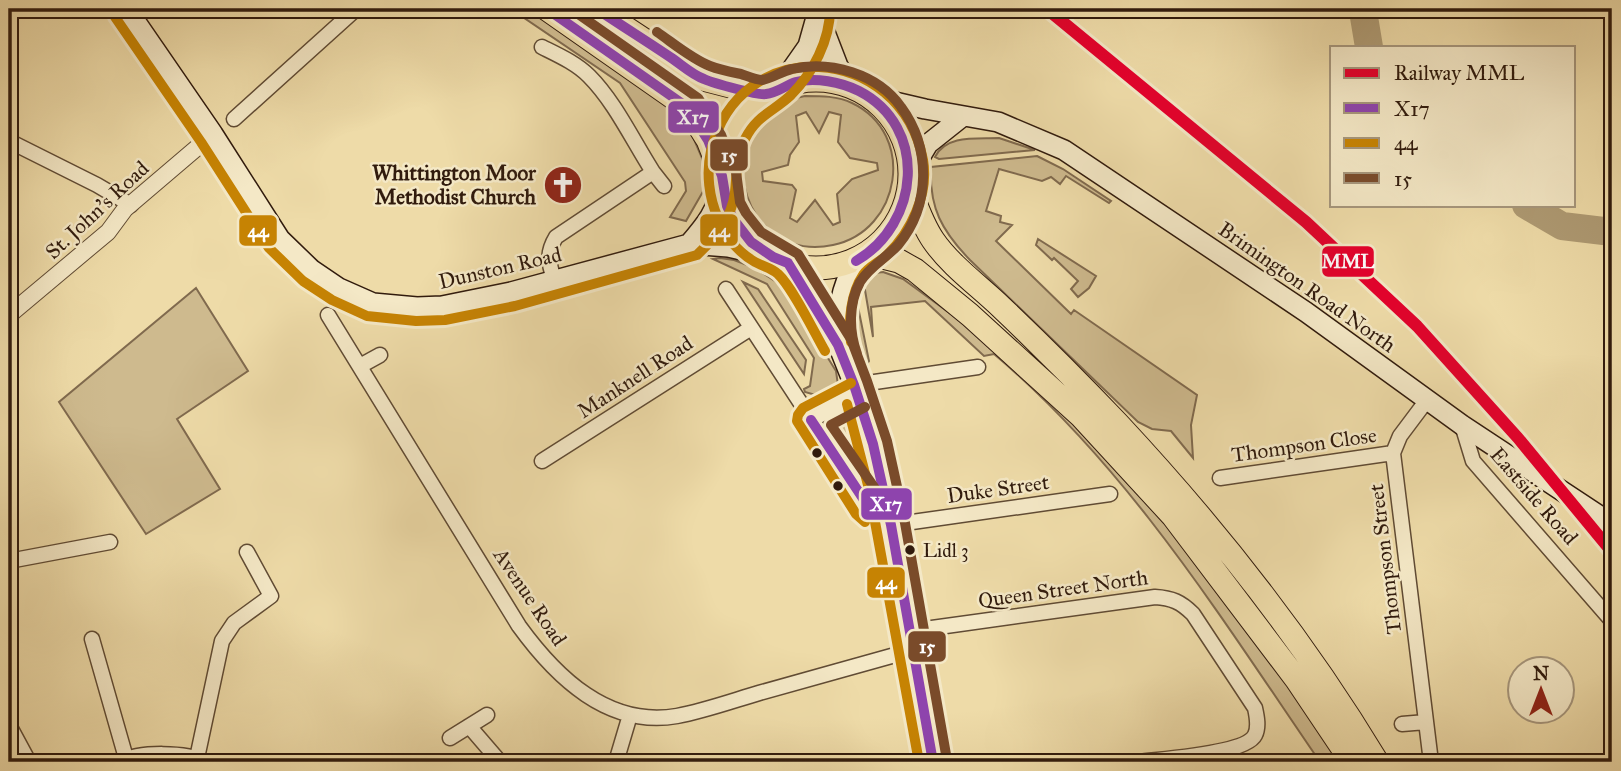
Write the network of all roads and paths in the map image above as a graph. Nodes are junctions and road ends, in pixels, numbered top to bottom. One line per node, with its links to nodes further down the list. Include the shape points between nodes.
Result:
1 (127, 9): 11 (main road, Dunston Road)
2 (356, 9): 10 (street)
3 (547, 9): 14 (highway, via 687,107 708,140)
4 (597, 9): 7 (highway, via 703,79)
5 (816, 12): 7 (main road, via 808,46); 8 (main road, via 838,66)
6 (542, 47): 13 (street, via 589,76)
7 (772, 90): 8 (highway, via 799,80 818,80); 14 (highway, via 745,112 731,134)
8 (860, 91): 9 (main road, Brimington Road North); 15 (highway, via 887,110 894,121 905,142)
9 (962, 117): 15 (main road, via 928,145); 31 (main road, Brimington Road North, via 998,122 1064,150 1306,312)
10 (233, 118)
11 (213, 134): 17 (street, St. John's Road); 21 (main road, Dunston Road, via 280,239 311,269 373,303 442,306)
12 (9, 141): 17 (street)
13 (653, 172): 16 (street); 21 (street, via 556,237 549,248)
14 (722, 180): 18 (main road, via 709,222); 20 (highway, via 734,220 751,242)
15 (910, 180): 19 (highway, via 901,214 885,238); 61 (highway, via 934,242 1115,421 1201,515 1316,667)
16 (664, 186)
17 (131, 205): 23 (street, St. John's Road, via 108,232)
18 (689, 244): 20 (main road, Dunston Road, via 728,247); 21 (main road, Dunston Road)
19 (861, 258): 20 (highway, via 813,268); 26 (main road, via 845,280 838,302); 60 (highway, via 883,257 915,270 1081,416 1173,516 1297,680)
20 (780, 260): 26 (main road)
21 (554, 279)
22 (726, 289): 25 (street)
23 (9, 315)
24 (328, 315): 28 (street, Avenue Road)
25 (751, 328): 32 (street); 35 (street, Manknell Road)
26 (838, 345): 30 (main road)
27 (380, 355): 28 (street)
28 (360, 366): 47 (street, Avenue Road, via 536,649 575,688 602,705)
29 (978, 367): 30 (street)
30 (856, 390): 32 (street); 39 (main road)
31 (1427, 400): 33 (main road, Brimington Road North); 34 (street, Thompson Street)
32 (811, 419): 39 (street, via 868,506)
33 (1462, 425): 38 (main road, Brimington Road North); 43 (street, Eastside Road, via 1473,461)
34 (1393, 453): 36 (street, Thompson Close); 48 (street, Thompson Street)
35 (542, 461)
36 (1220, 478)
37 (1110, 494): 39 (street, Duke Street)
38 (1612, 524)
39 (891, 525): 45 (main road)
40 (110, 542): 42 (street)
41 (247, 552): 54 (street, via 271,596 234,623 222,641)
42 (9, 561)
43 (1612, 621)
44 (92, 639): 53 (street)
45 (911, 641): 47 (street, Avenue Road, via 675,716); 58 (main road); 59 (street, Queen Street North, via 1137,599 1169,598 1184,605 1255,708 1256,734 1250,742 1224,750)
46 (487, 715): 51 (street)
47 (631, 715): 57 (street)
48 (1426, 722): 49 (street); 62 (street, Thompson Street)
49 (1402, 724)
50 (9, 725): 55 (street)
51 (469, 726): 52 (street); 56 (street)
52 (450, 738)
53 (122, 760): 54 (street, via 159,754)
54 (202, 760)
55 (29, 762)
56 (500, 762)
57 (616, 762)
58 (933, 762)
59 (1139, 762)
60 (1352, 762)
61 (1377, 762)
62 (1430, 762)

